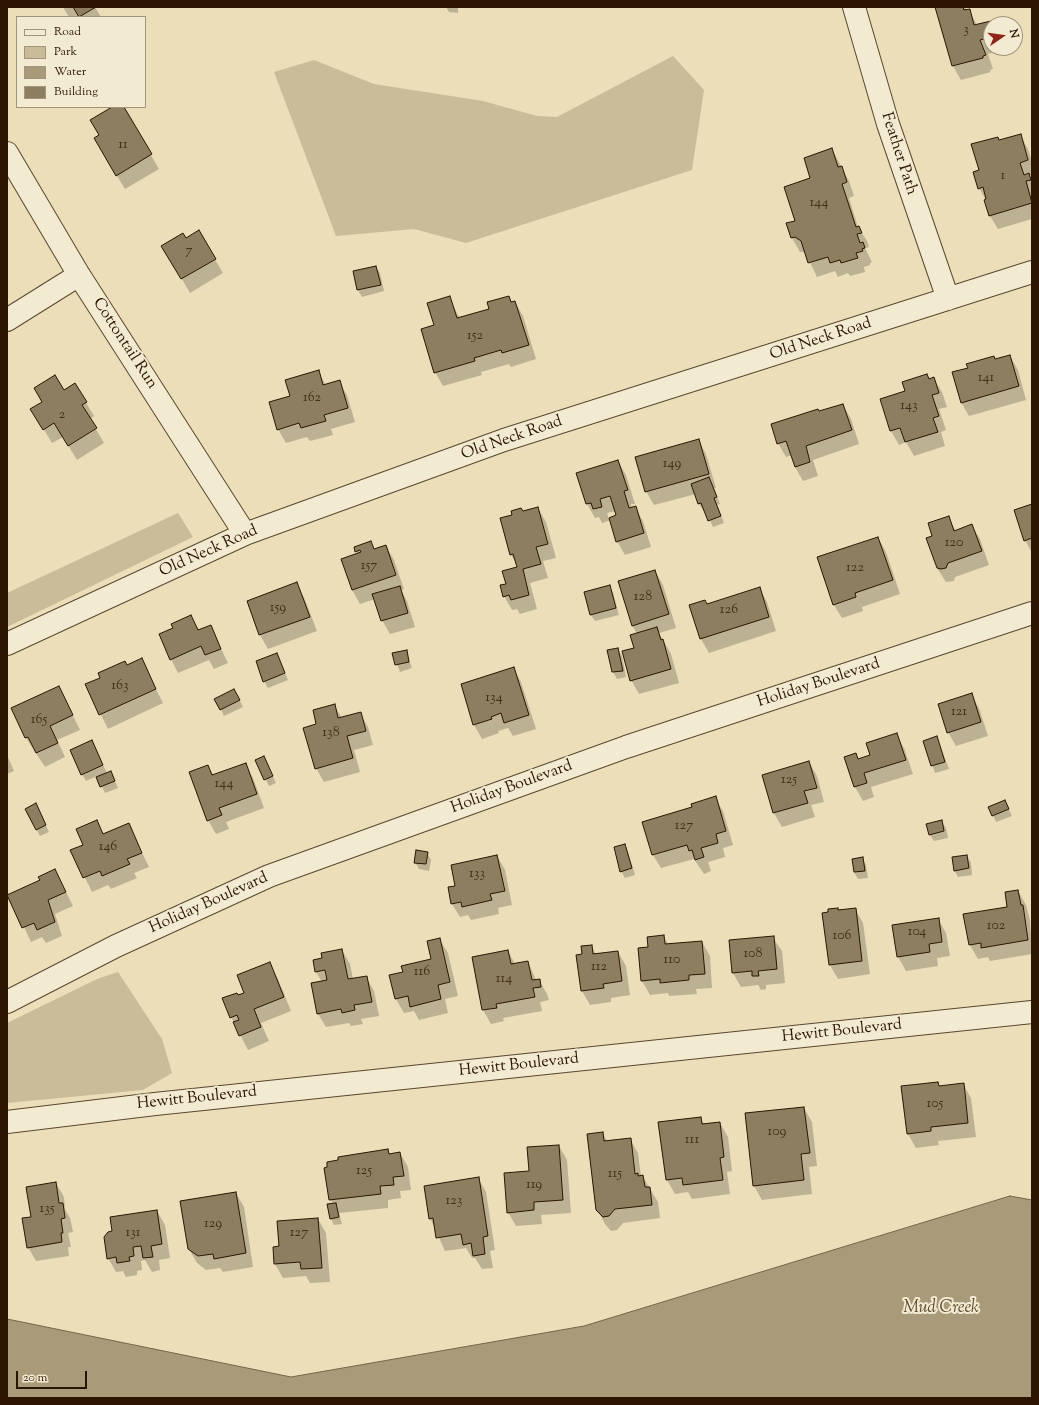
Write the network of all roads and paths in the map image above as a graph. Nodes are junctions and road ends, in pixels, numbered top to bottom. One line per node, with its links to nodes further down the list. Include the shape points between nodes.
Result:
1 (854, 7): 5 (street, Feather Path, via 888,124)
2 (7, 153): 4 (street, Cottontail Run)
3 (1032, 272): 5 (street, Old Neck Road)
4 (80, 275): 6 (street); 7 (street, Cottontail Run)
5 (948, 299): 7 (street, Old Neck Road, via 504,440)
6 (7, 320)
7 (245, 534): 9 (street, Old Neck Road)
8 (1032, 613): 10 (street, Holiday Boulevard, via 626,747 269,876 116,946)
9 (7, 644)
10 (7, 1002)
11 (1032, 1012): 12 (street, Hewitt Boulevard, via 171,1102)
12 (7, 1122)

